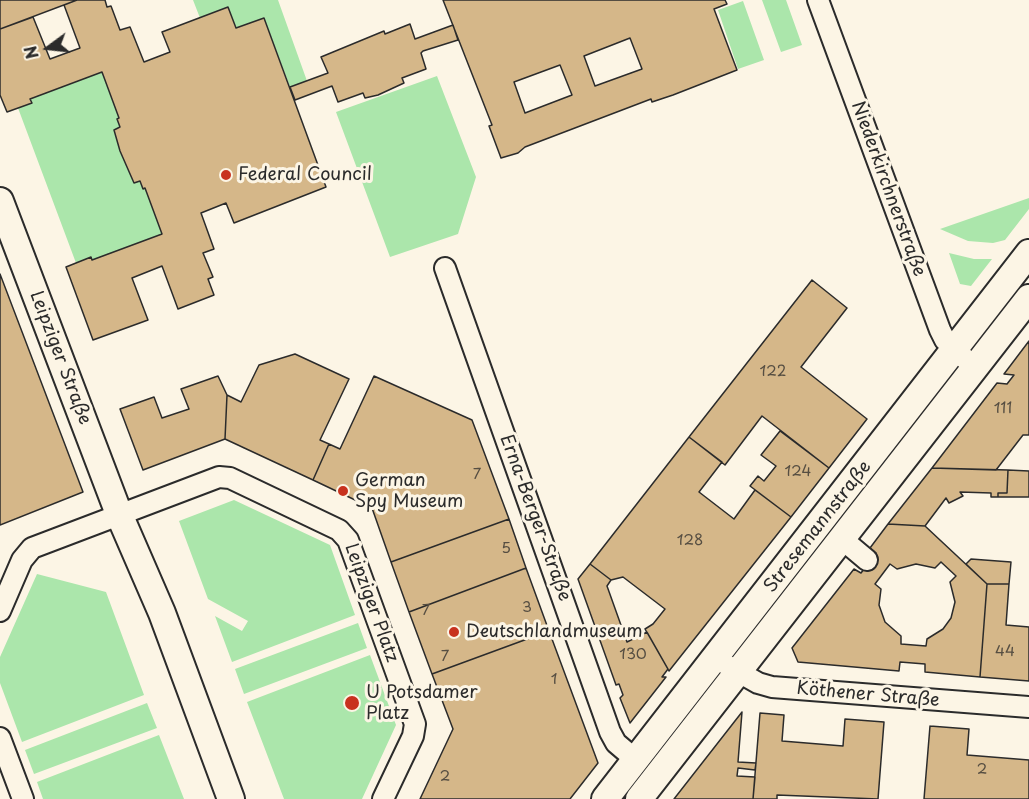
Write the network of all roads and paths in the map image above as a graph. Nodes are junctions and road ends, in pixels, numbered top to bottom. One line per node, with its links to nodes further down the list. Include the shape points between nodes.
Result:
1 (818, 0): 6 (street, Niederkirchnerstraße, via 940,330)
2 (0, 201): 8 (main road, Leipziger Straße)
3 (1029, 253): 6 (main road, Stresemannstraße)
4 (445, 268): 18 (street, Erna-Berger-Straße, via 610,732 616,743)
5 (1029, 298): 7 (main road, Stresemannstraße)
6 (955, 350): 7 (street, Niederkirchnerstraße); 11 (main road, Stresemannstraße)
7 (975, 368): 9 (main road, Stresemannstraße)
8 (119, 514): 13 (street, Leipziger Platz, via 28,551); 19 (main road, via 144,567); 21 (street, Leipziger Platz, via 223,477 344,535 415,724)
9 (842, 539): 10 (street); 12 (main road, Stresemannstraße)
10 (867, 560)
11 (774, 582): 12 (main road); 14 (main road, Stresemannstraße)
12 (796, 598): 15 (main road, Stresemannstraße)
13 (0, 611)
14 (716, 657): 15 (street, Köthener Straße); 18 (main road, Stresemannstraße)
15 (737, 673): 16 (street, Köthener Straße, via 772,687); 23 (main road, Stresemannstraße)
16 (1029, 707)
17 (0, 738): 20 (street)
18 (636, 760): 22 (main road, Stresemannstraße)
19 (232, 795)
20 (23, 799)
21 (383, 799)
22 (605, 799)
23 (639, 799)

